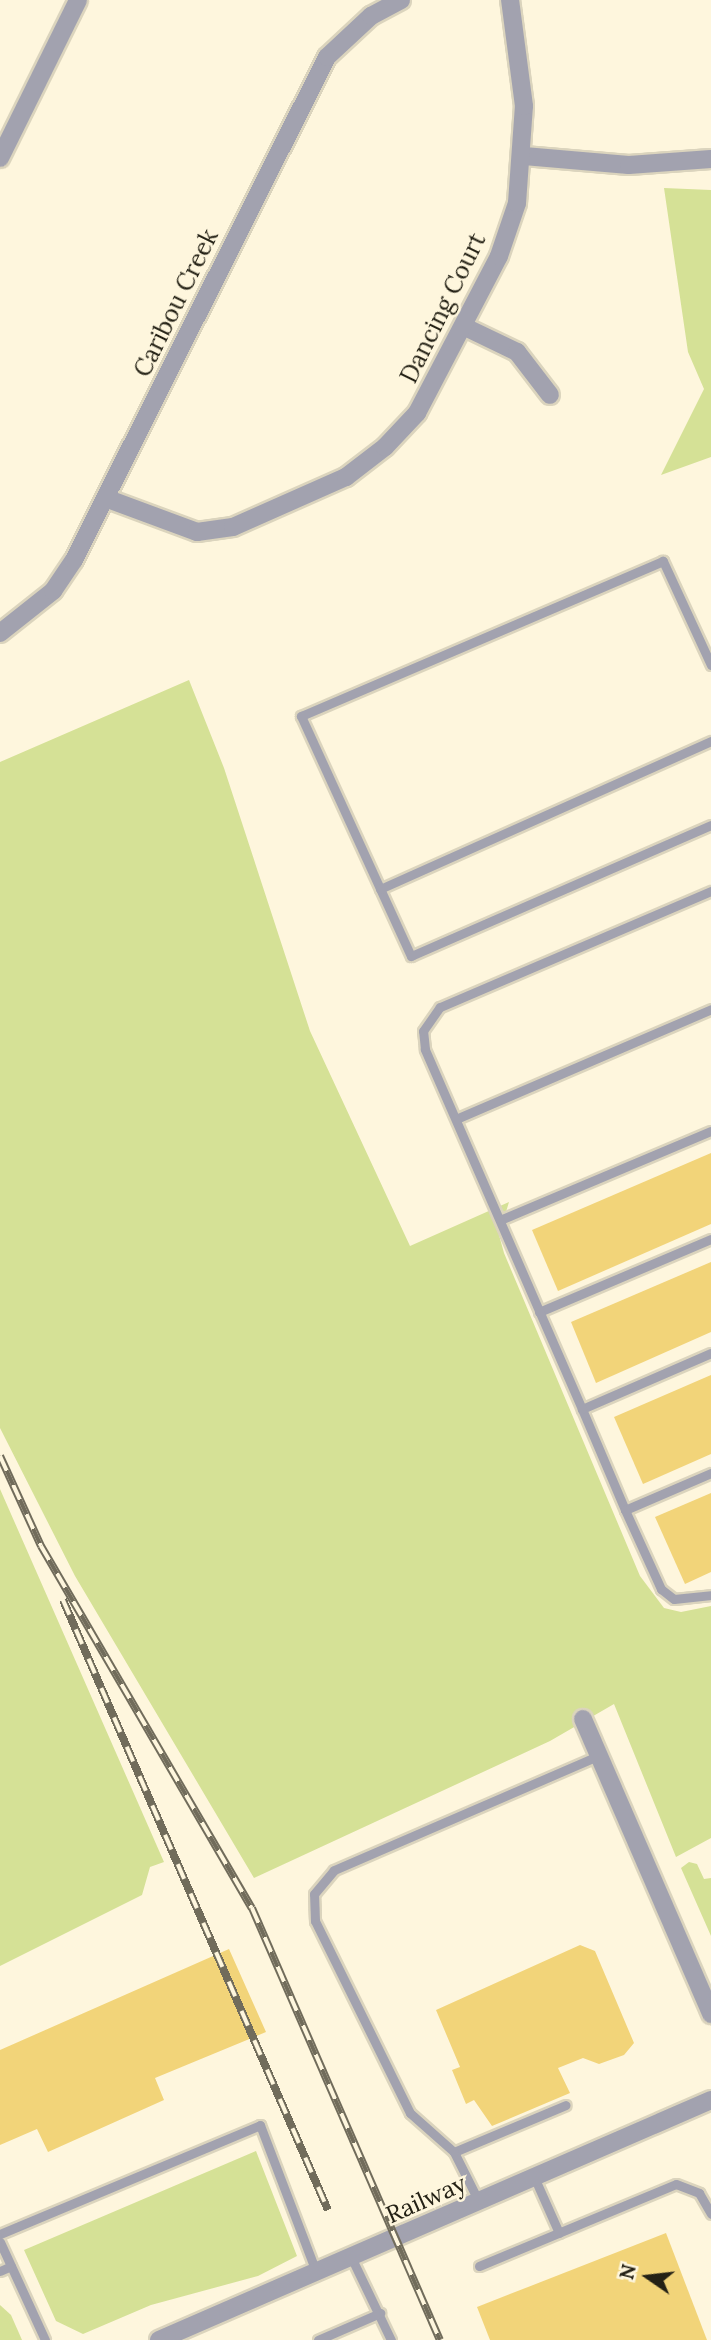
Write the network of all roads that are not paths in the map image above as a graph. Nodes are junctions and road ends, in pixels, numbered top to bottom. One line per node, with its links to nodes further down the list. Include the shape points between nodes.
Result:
1 (78, 0): 5 (street)
2 (401, 0): 9 (street, Caribou Creek, via 371,16 327,57)
3 (510, 0): 4 (street, Dancing Court, via 524,106)
4 (524, 156): 6 (street, via 629,165); 7 (street, Dancing Court, via 499,256)
5 (0, 159)
6 (711, 159)
7 (465, 327): 8 (street, via 517,352); 9 (street, Dancing Court, via 417,413 386,447 346,477 280,511 197,532)
8 (550, 396)
9 (108, 499): 10 (street, Caribou Creek, via 53,592)
10 (0, 632)
11 (711, 665): 14 (lane, via 663,561 301,716)
12 (711, 741): 14 (lane)
13 (711, 825): 14 (lane, via 411,956)
14 (380, 889)
15 (711, 891): 17 (lane, via 440,1007 423,1031)
16 (711, 1009): 17 (lane)
17 (456, 1119): 19 (lane)
18 (711, 1131): 19 (lane)
19 (500, 1220): 21 (lane)
20 (711, 1239): 21 (lane)
21 (540, 1312): 23 (lane)
22 (711, 1353): 23 (lane)
23 (582, 1409): 25 (lane)
24 (711, 1474): 25 (lane)
25 (625, 1510): 26 (lane, via 662,1588 674,1599)
26 (711, 1595)
27 (583, 1719): 28 (street)
28 (600, 1755): 29 (street); 32 (lane, via 334,1870 314,1894 315,1922 410,2113)
29 (711, 2014)
30 (711, 2100): 33 (street, Railway)
31 (566, 2105): 32 (lane)
32 (454, 2152): 34 (lane)
33 (535, 2179): 34 (street, Railway); 36 (lane)
34 (479, 2202): 39 (street, Railway)
35 (711, 2214): 36 (lane, via 699,2193 676,2184)
36 (559, 2233): 41 (lane)
37 (0, 2234): 43 (lane, via 260,2125)
38 (0, 2242): 40 (lane)
39 (352, 2259): 43 (street, Railway); 44 (lane)
40 (10, 2266): 42 (lane); 45 (lane)
41 (479, 2266)
42 (0, 2271)
43 (317, 2274): 46 (street, Railway)
44 (380, 2312): 47 (lane); 48 (lane)
45 (45, 2340)
46 (159, 2340)
47 (318, 2340)
48 (391, 2340)

